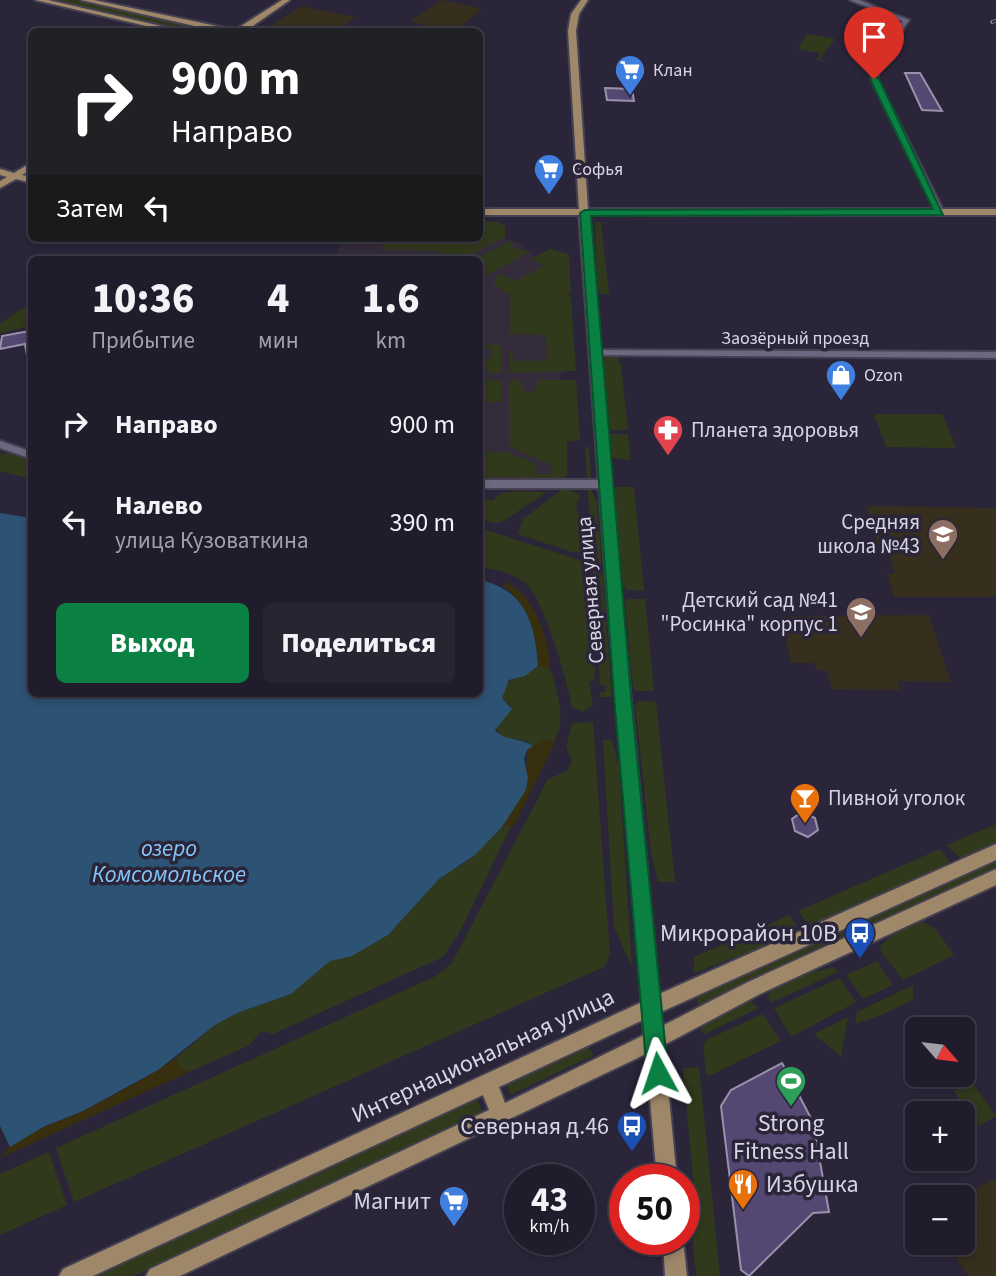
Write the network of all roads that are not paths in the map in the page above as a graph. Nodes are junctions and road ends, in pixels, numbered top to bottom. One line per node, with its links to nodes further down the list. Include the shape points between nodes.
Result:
1 (38, 0): 6 (main road)
2 (84, 0): 7 (main road)
3 (287, 0): 8 (main road)
4 (585, 0): 15 (main road, Северная улица, via 575,14 572,31)
5 (853, 0): 16 (street, via 906,20 882,55 874,77)
6 (166, 28)
7 (214, 28)
8 (244, 28)
9 (28, 167): 11 (main road)
10 (0, 172): 11 (main road)
11 (5, 180): 12 (main road); 13 (main road)
12 (28, 180)
13 (28, 186)
14 (483, 210): 15 (main road)
15 (585, 210): 16 (main road); 18 (main road, Северная улица)
16 (940, 212): 17 (main road)
17 (996, 212)
18 (595, 353): 19 (street, Заозёрный проезд); 23 (main road, Северная улица)
19 (996, 355)
20 (0, 444): 21 (street)
21 (28, 454)
22 (483, 484): 23 (street)
23 (605, 484): 26 (main road, Северная улица)
24 (996, 852): 26 (main road, Интернациональная улица)
25 (996, 877): 27 (main road)
26 (652, 1007): 27 (main road, Северная улица); 28 (main road, Интернациональная улица)
27 (655, 1038): 29 (main road); 30 (main road, Северная улица)
28 (488, 1083): 29 (main road); 32 (main road, Интернациональная улица)
29 (500, 1115): 33 (main road)
30 (666, 1164)
31 (674, 1255): 34 (main road)
32 (70, 1276)
33 (157, 1276)
34 (676, 1276)

